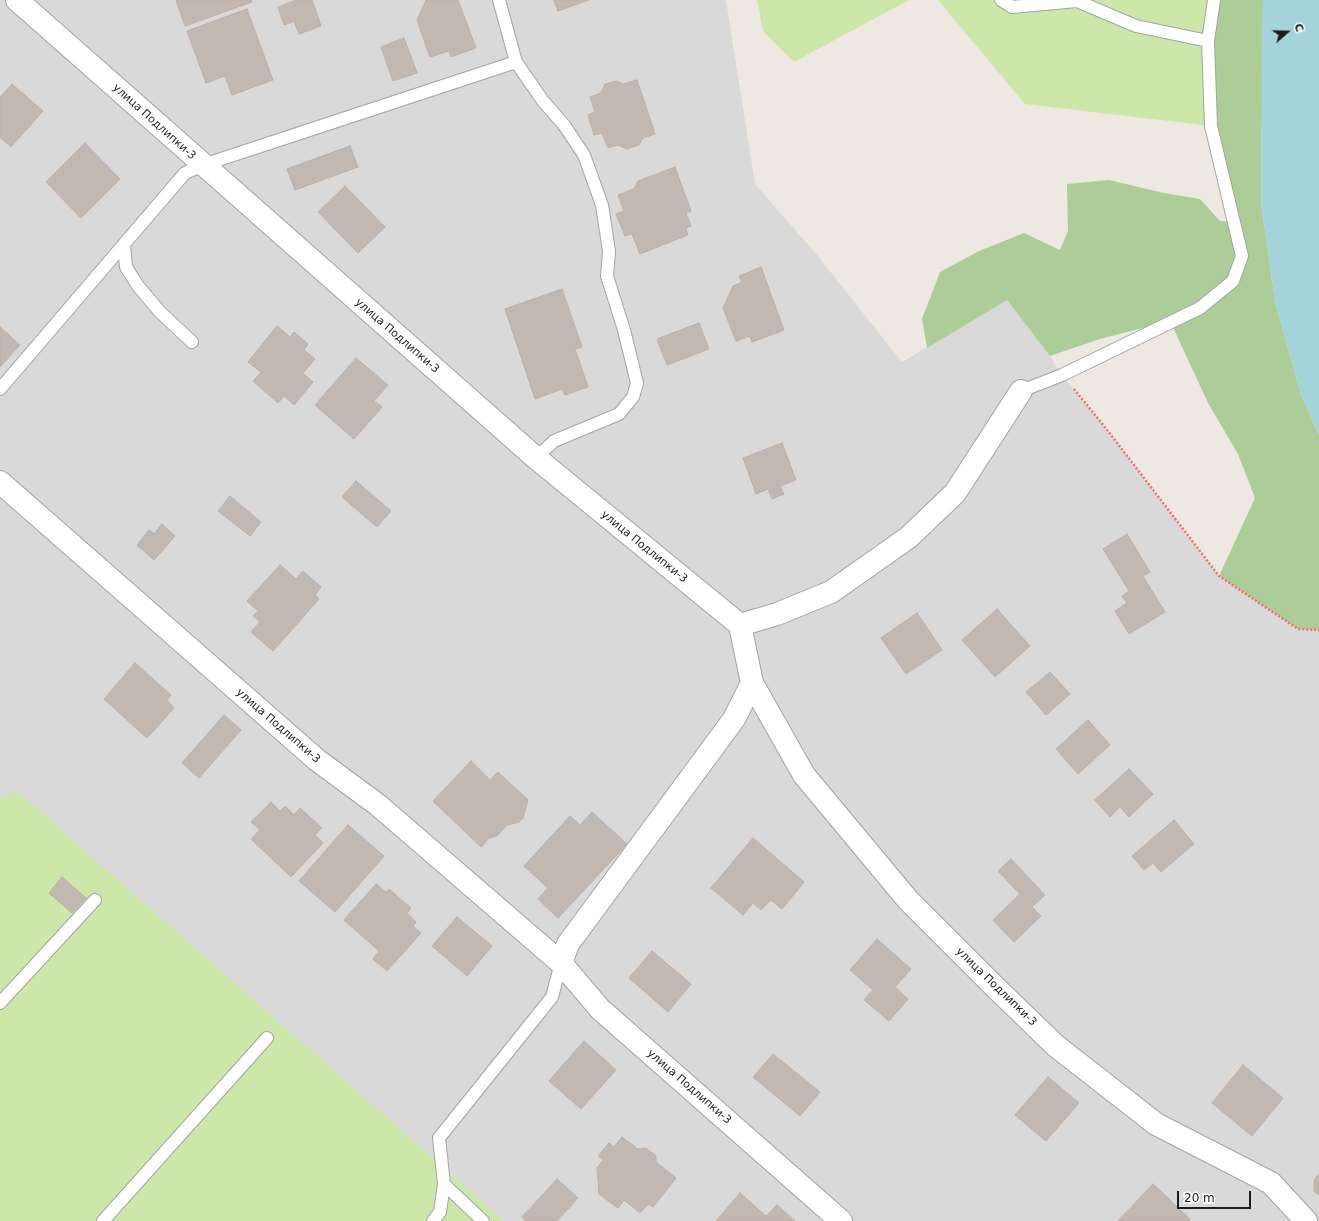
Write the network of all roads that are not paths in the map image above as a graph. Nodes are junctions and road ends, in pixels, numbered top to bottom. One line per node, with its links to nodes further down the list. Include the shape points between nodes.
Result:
1 (17, 0): 7 (street, улица Подлипки-3)
2 (499, 0): 6 (lane)
3 (1000, 0): 5 (lane, via 1012,7 1076,1 1136,26)
4 (1214, 0): 5 (lane)
5 (1208, 41): 11 (lane, via 1211,126 1242,256 1233,281 1200,308 1062,375)
6 (516, 62): 7 (lane); 12 (lane, via 584,154 602,205 609,251 607,276 637,383 633,397 620,414 554,441)
7 (203, 166): 8 (lane, via 186,173); 12 (street, улица Подлипки-3)
8 (124, 245): 9 (lane, via 126,267 138,286 160,312); 10 (lane)
9 (192, 342)
10 (0, 389)
11 (1022, 391): 14 (street, via 955,493 909,537 831,592 777,614)
12 (536, 458): 14 (street, улица Подлипки-3)
13 (0, 482): 17 (street, улица Подлипки-3, via 317,760 378,805)
14 (740, 625): 15 (street, улица Подлипки-3)
15 (752, 684): 17 (street, via 734,719 568,944); 25 (street, улица Подлипки-3, via 804,775 908,900 996,988 1056,1046 1156,1124 1271,1183)
16 (95, 900): 18 (lane)
17 (561, 963): 20 (lane, via 552,997 439,1138); 24 (street, улица Подлипки-3, via 600,1009)
18 (0, 1003)
19 (267, 1038): 21 (lane)
20 (444, 1184): 22 (lane, via 440,1212); 23 (lane)
21 (103, 1221)
22 (433, 1221)
23 (483, 1221)
24 (841, 1221)
25 (1306, 1221)

